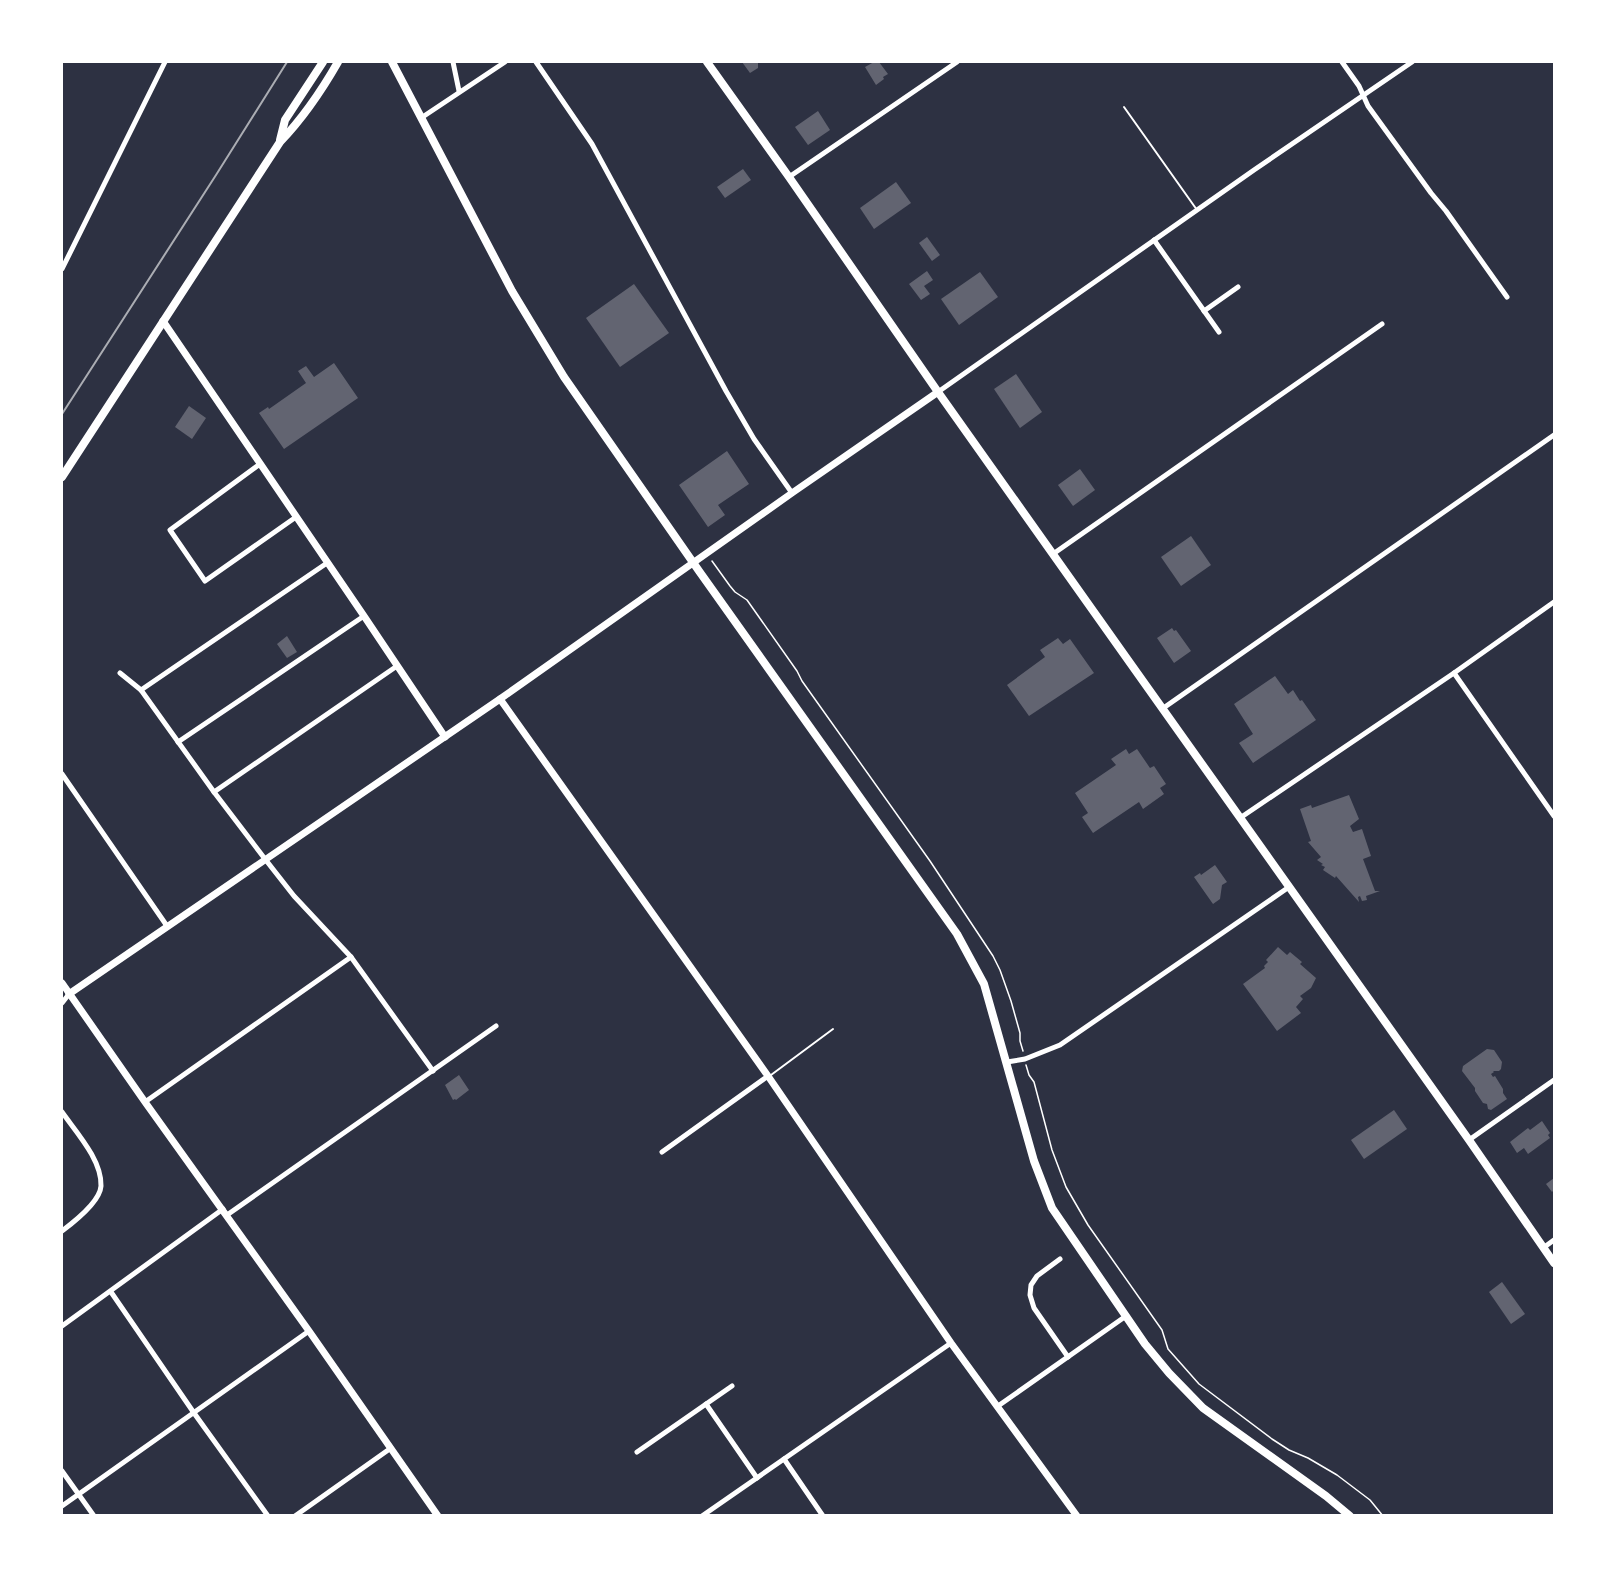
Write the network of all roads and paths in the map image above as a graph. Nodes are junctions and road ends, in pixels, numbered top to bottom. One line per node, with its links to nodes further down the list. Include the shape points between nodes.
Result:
1 (165, 62): 20 (street)
2 (323, 62): 16 (main road, via 285,120)
3 (338, 62): 16 (main road, via 296,126)
4 (392, 62): 15 (main road)
5 (453, 62): 12 (street)
6 (505, 62): 12 (street)
7 (536, 62): 31 (street, via 592,144 748,429)
8 (707, 62): 17 (main road)
9 (957, 62): 17 (street)
10 (1342, 62): 13 (street)
11 (1412, 62): 13 (street)
12 (459, 91): 15 (street)
13 (1363, 96): 18 (street); 22 (street)
14 (1124, 107): 18 (lane)
15 (421, 118): 35 (main road, via 512,291 564,376)
16 (280, 142): 24 (main road)
17 (789, 177): 27 (main road)
18 (1197, 210): 19 (street)
19 (1154, 240): 23 (street); 27 (street)
20 (62, 269)
21 (1238, 287): 23 (street)
22 (1506, 297)
23 (1204, 311): 26 (street)
24 (163, 321): 29 (street); 30 (main road)
25 (1382, 324): 33 (street)
26 (1219, 332)
27 (938, 392): 31 (street); 33 (main road)
28 (1554, 435): 43 (street)
29 (260, 464): 32 (street); 32 (street, via 170,530 205,581)
30 (62, 477)
31 (792, 493): 35 (street)
32 (296, 517): 34 (street)
33 (1053, 554): 43 (main road)
34 (327, 563): 37 (street); 41 (street)
35 (693, 563): 42 (street); 59 (main road, via 957,934 984,984)
36 (1554, 602): 40 (street)
37 (364, 616): 38 (street); 45 (street)
38 (397, 666): 44 (street); 47 (street)
39 (120, 673): 41 (street)
40 (1454, 673): 48 (street); 49 (street)
41 (141, 690): 45 (street)
42 (500, 699): 44 (street); 61 (street)
43 (1162, 709): 49 (main road)
44 (445, 737): 50 (street)
45 (178, 742): 47 (street)
46 (62, 774): 52 (street)
47 (214, 792): 50 (street)
48 (1554, 816)
49 (1240, 818): 51 (main road)
50 (265, 859): 52 (street); 53 (street)
51 (1289, 887): 59 (street, via 1060,1045); 65 (main road)
52 (167, 926): 55 (street)
53 (351, 957): 60 (street); 63 (street)
54 (62, 983): 55 (street)
55 (65, 995): 56 (street); 63 (street)
56 (62, 1003)
57 (496, 1026): 60 (street)
58 (833, 1029): 61 (lane)
59 (1007, 1062): 74 (main road, via 1034,1161 1052,1208)
60 (433, 1071): 67 (street)
61 (768, 1076): 66 (street); 77 (street)
62 (1554, 1080): 65 (street)
63 (145, 1102): 67 (street)
64 (62, 1112): 68 (street, via 89,1150 101,1187 92,1204)
65 (1469, 1140): 70 (main road)
66 (662, 1152)
67 (225, 1212): 73 (street); 76 (street)
68 (62, 1231)
69 (1554, 1240): 70 (street)
70 (1543, 1248): 72 (main road)
71 (1060, 1259): 78 (street, via 1037,1276 1030,1295 1034,1308)
72 (1554, 1263)
73 (111, 1292): 75 (street); 82 (street)
74 (1126, 1316): 78 (street); 97 (main road, via 1169,1373 1203,1408)
75 (62, 1326)
76 (309, 1331): 82 (street); 83 (street)
77 (951, 1343): 81 (street); 85 (street)
78 (1068, 1357): 81 (street)
79 (732, 1386): 80 (street)
80 (706, 1404): 84 (street); 87 (street)
81 (998, 1406): 96 (street)
82 (194, 1413): 88 (street); 91 (street)
83 (391, 1448): 92 (street); 93 (street)
84 (637, 1452)
85 (784, 1459): 87 (street); 95 (street)
86 (62, 1471): 88 (street)
87 (757, 1478): 94 (street)
88 (78, 1494): 89 (street); 90 (street)
89 (62, 1506)
90 (94, 1515)
91 (268, 1515)
92 (295, 1515)
93 (438, 1515)
94 (702, 1515)
95 (823, 1515)
96 (1077, 1515)
97 (1350, 1515)

